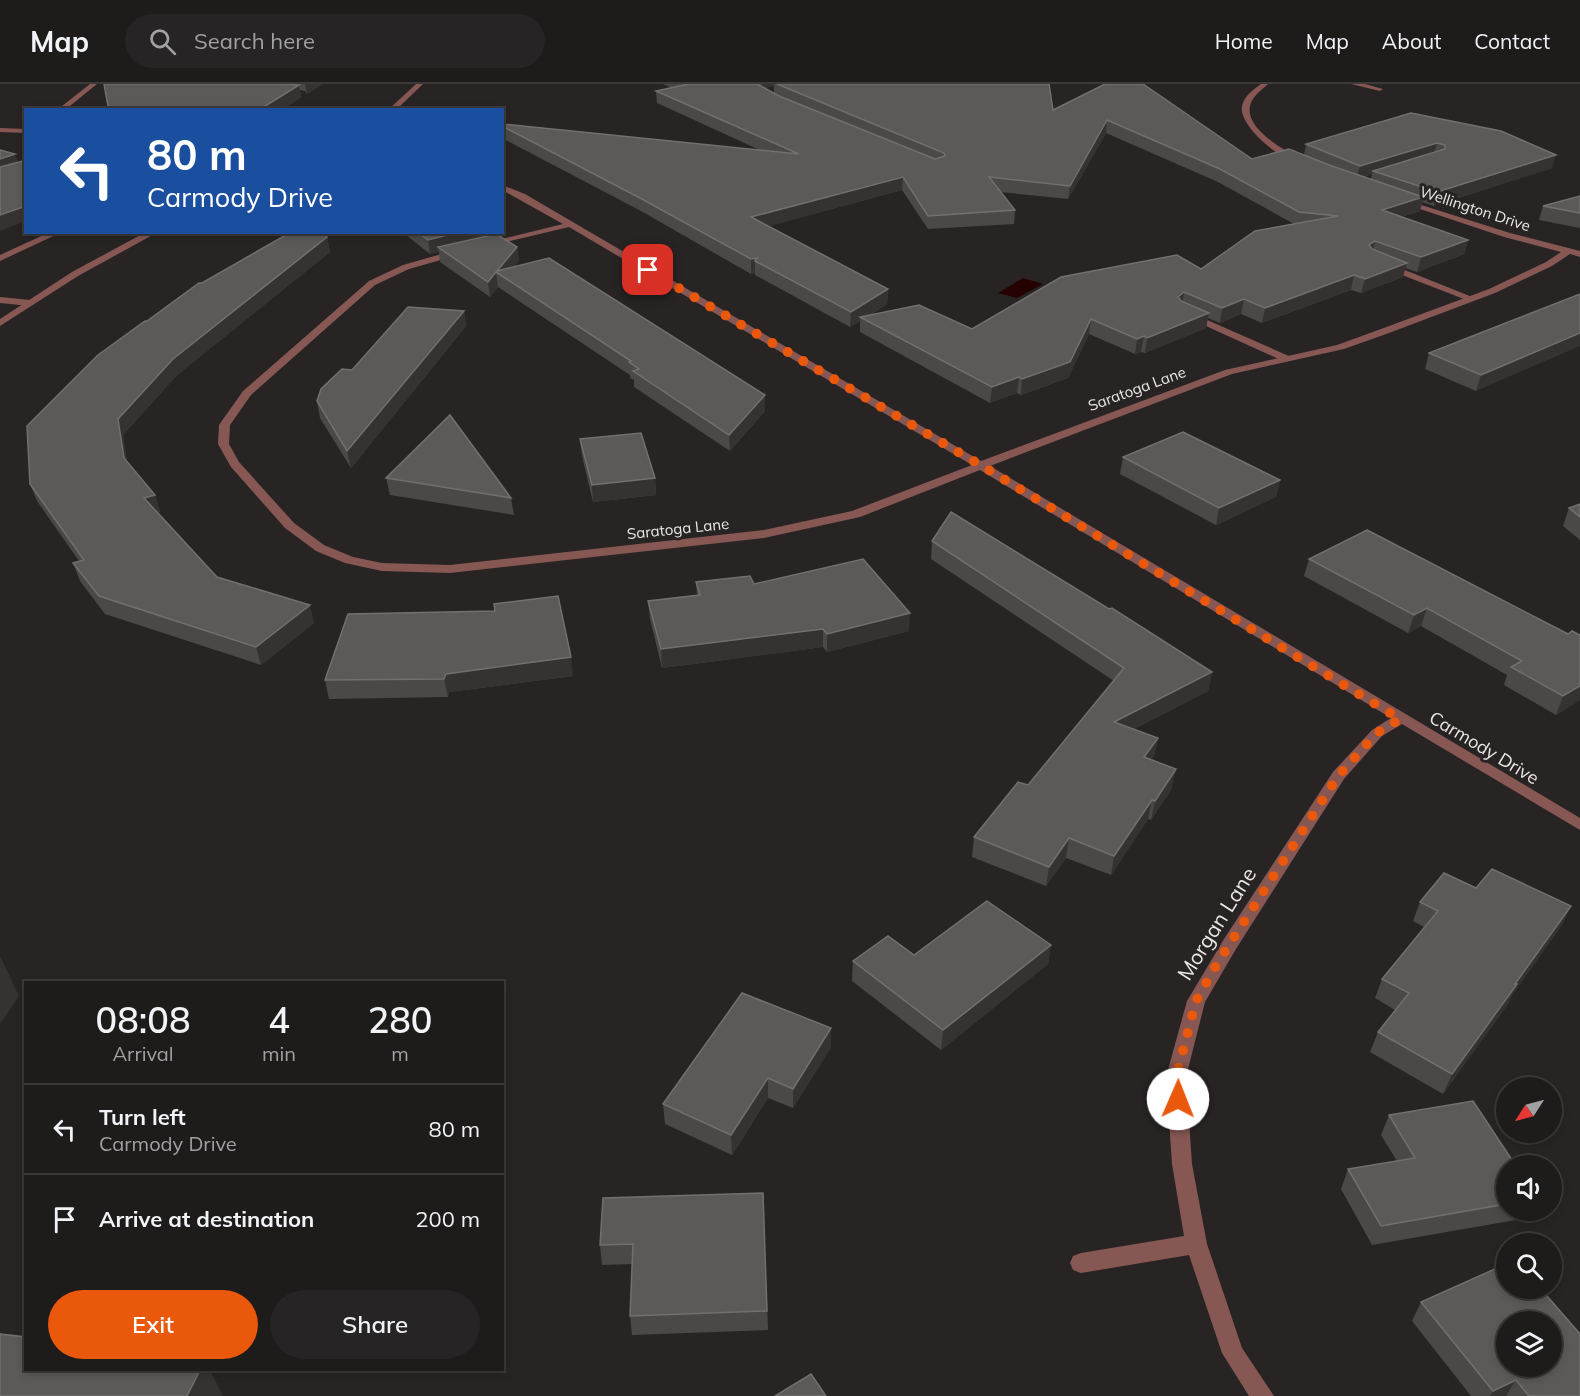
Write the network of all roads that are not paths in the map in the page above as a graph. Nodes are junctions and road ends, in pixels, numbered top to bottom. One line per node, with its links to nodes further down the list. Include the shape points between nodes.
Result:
1 (94, 84): 6 (street)
2 (420, 84): 7 (street)
3 (1265, 84): 10 (street, via 1247,101 1245,114 1252,129)
4 (1354, 84): 5 (street)
5 (1380, 88)
6 (63, 108)
7 (393, 108)
8 (0, 130): 9 (street)
9 (24, 130)
10 (1305, 163)
11 (504, 189): 13 (street, Carmody Drive)
12 (1389, 195): 16 (street, Wellington Drive, via 1507,235)
13 (569, 225): 25 (street, Carmody Drive); 25 (street, Saratoga Lane, via 430,259 372,283 232,408 222,426 222,442 231,461 301,535 319,548 355,560 415,569 480,566 801,528 856,514)
14 (54, 234): 17 (street)
15 (150, 234): 21 (street)
16 (1574, 252): 19 (street, Saratoga Lane)
17 (0, 258)
18 (1373, 260): 19 (street)
19 (1472, 299): 24 (street, Saratoga Lane, via 1340,347)
20 (0, 300): 21 (street)
21 (30, 303): 23 (street)
22 (1183, 312): 24 (street)
23 (0, 323)
24 (1287, 359): 25 (street, Saratoga Lane, via 1175,390)
25 (982, 466): 26 (street, Carmody Drive)
26 (1400, 719): 27 (street, Carmody Drive); 28 (street, Morgan Lane, via 1377,733 1338,776 1196,1001 1176,1077 1182,1164)
27 (1580, 825)
28 (1196, 1244): 29 (street); 30 (street, Morgan Lane, via 1233,1353)
29 (1080, 1263)
30 (1262, 1396)

